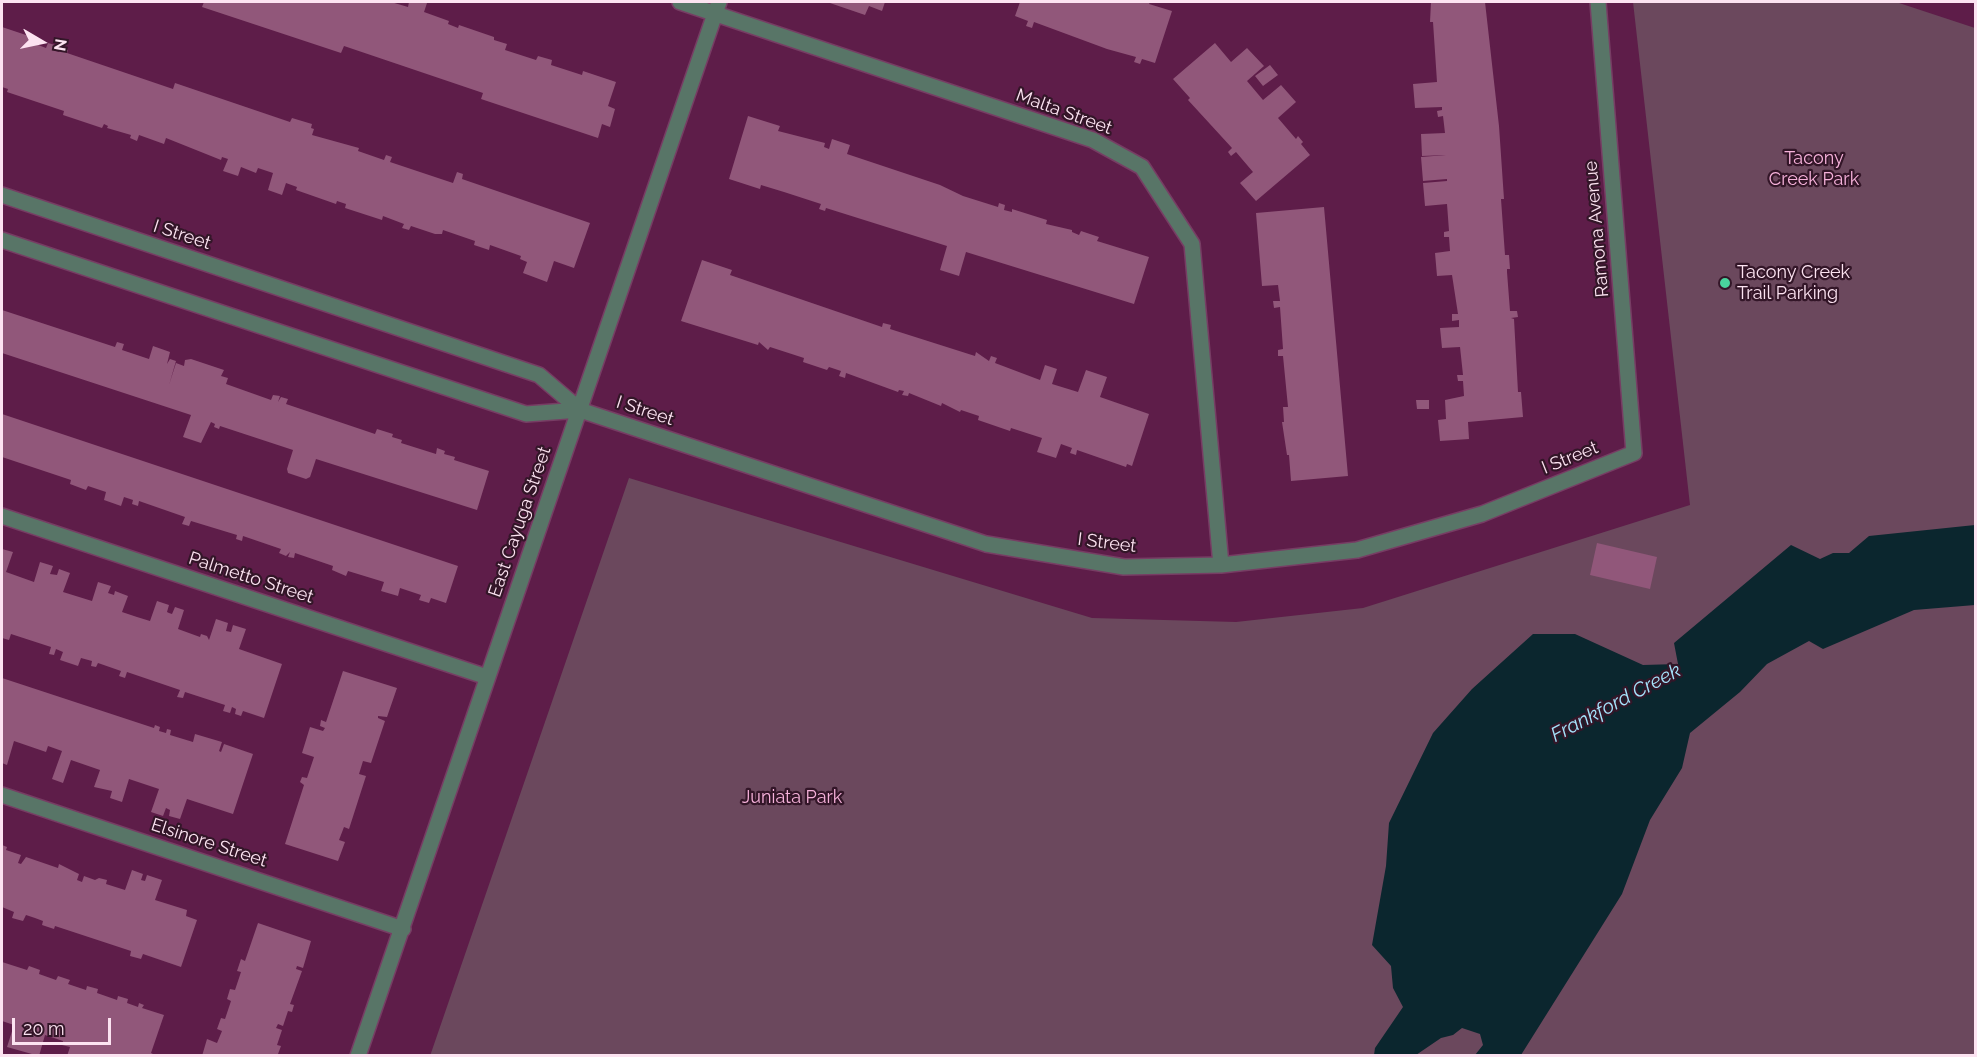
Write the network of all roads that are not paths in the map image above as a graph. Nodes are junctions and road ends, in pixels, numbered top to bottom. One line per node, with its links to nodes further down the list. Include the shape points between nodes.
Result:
1 (680, 2): 3 (street, Malta Street)
2 (1598, 2): 7 (street, Ramona Avenue)
3 (717, 7): 6 (street, East Cayuga Street); 9 (street, Malta Street, via 1093,140 1142,167 1192,244)
4 (2, 195): 6 (street, I Street, via 539,375)
5 (2, 240): 6 (street, I Street, via 526,414)
6 (580, 410): 9 (street, I Street, via 986,544 1124,567); 10 (street, East Cayuga Street)
7 (1634, 453): 9 (street, I Street, via 1482,514 1357,550)
8 (2, 516): 10 (street, Palmetto Street)
9 (1221, 565)
10 (487, 677): 12 (street, East Cayuga Street)
11 (2, 795): 12 (street, Elsinore Street)
12 (403, 929): 13 (street, East Cayuga Street)
13 (358, 1056)

